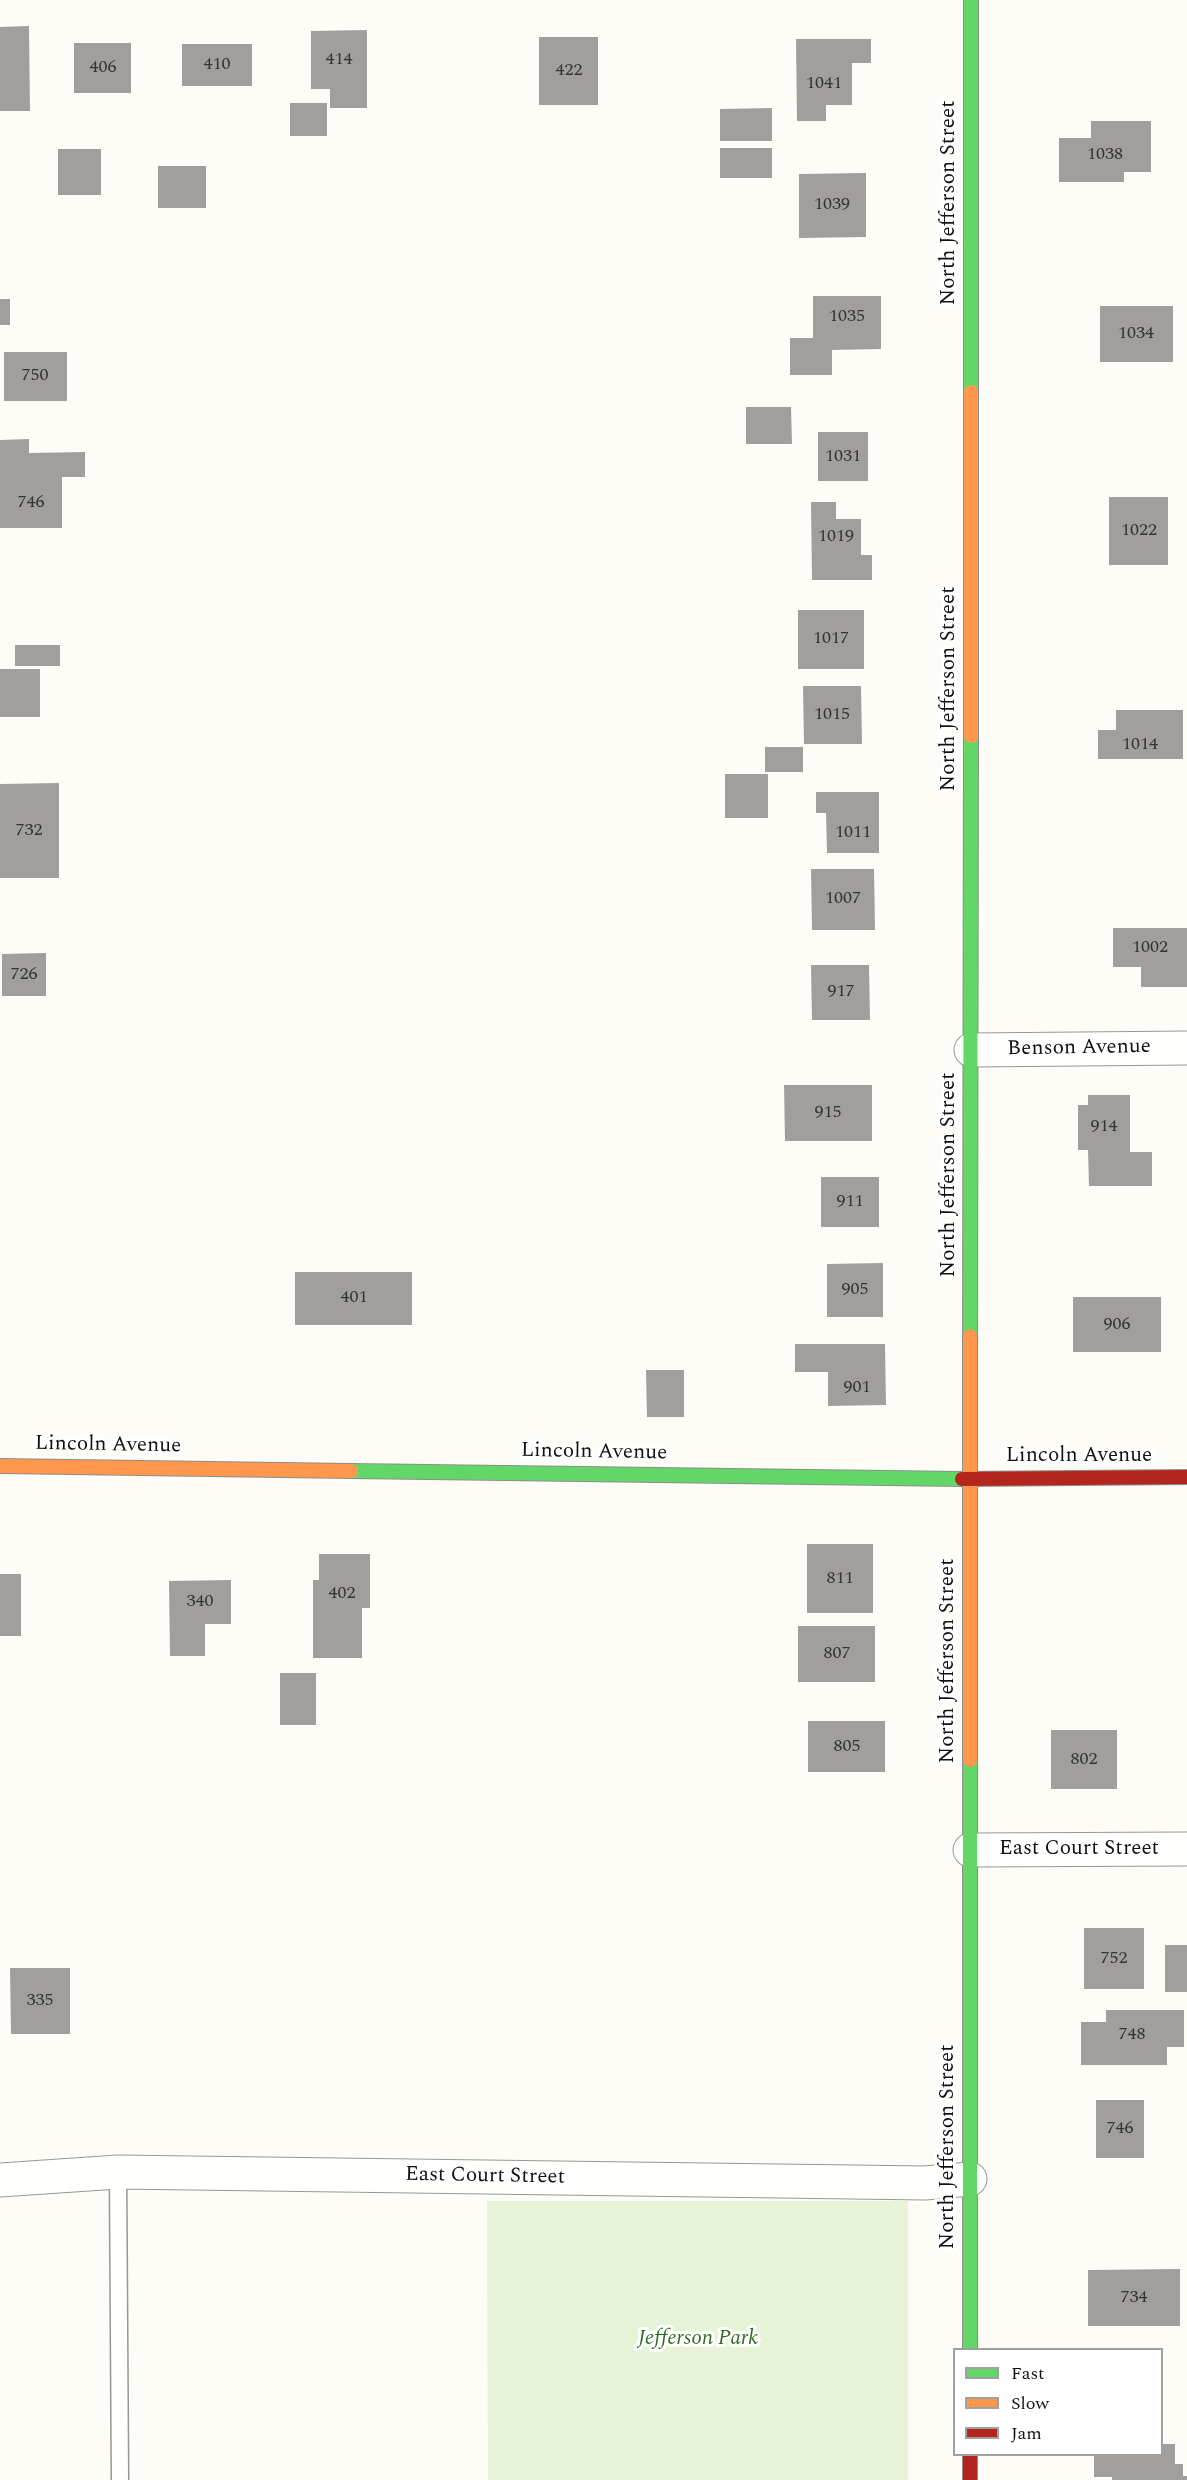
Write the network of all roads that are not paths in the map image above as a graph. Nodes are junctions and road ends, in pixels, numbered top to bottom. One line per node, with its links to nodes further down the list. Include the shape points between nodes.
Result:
1 (971, 0): 3 (main road, North Jefferson Street)
2 (1187, 1048): 3 (street, Benson Avenue)
3 (971, 1050): 5 (main road, North Jefferson Street)
4 (0, 1466): 5 (main road, Lincoln Avenue)
5 (970, 1478): 6 (main road, Lincoln Avenue); 8 (main road, North Jefferson Street)
6 (1187, 1478)
7 (1187, 1849): 8 (street, East Court Street)
8 (970, 1850): 10 (main road, North Jefferson Street)
9 (118, 2172): 10 (street, East Court Street, via 925,2183); 11 (street, East Court Street); 14 (lane)
10 (970, 2179): 12 (main road, North Jefferson Street)
11 (0, 2180)
12 (970, 2348)
13 (970, 2456): 15 (main road)
14 (120, 2480)
15 (970, 2480)

